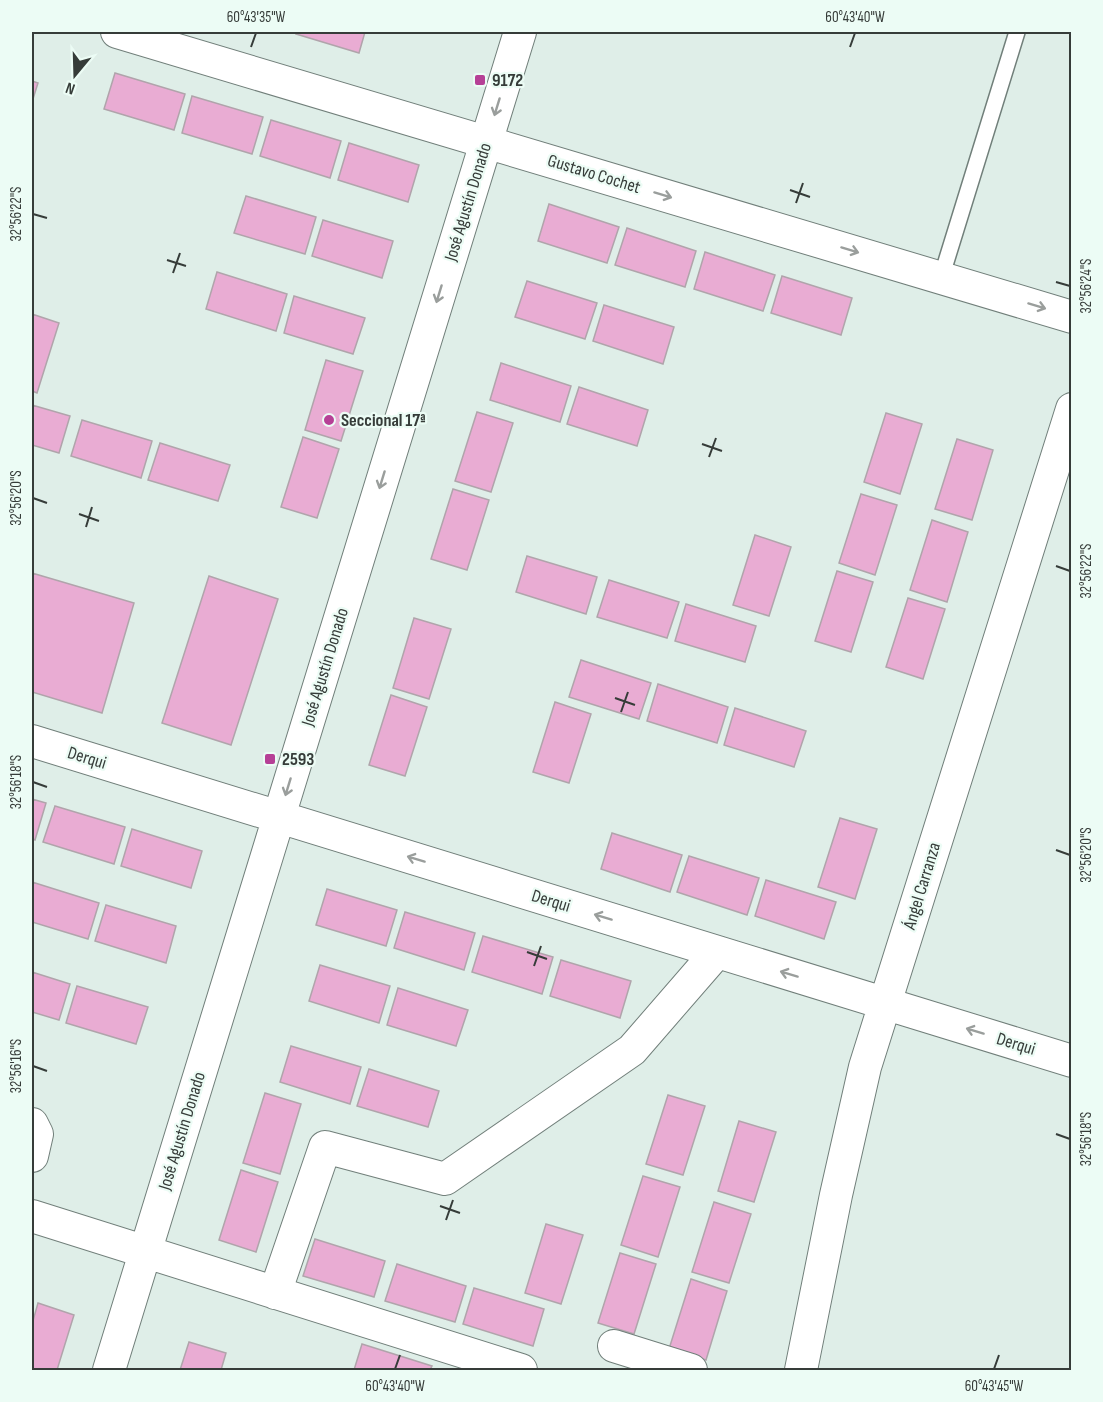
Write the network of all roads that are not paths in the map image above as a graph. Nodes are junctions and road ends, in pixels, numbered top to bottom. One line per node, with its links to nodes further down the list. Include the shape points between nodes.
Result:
1 (117, 32): 4 (street, Gustavo Cochet)
2 (520, 32): 4 (street, José Agustín Donado, one-way to 4)
3 (1017, 32): 5 (lane)
4 (486, 142): 5 (street, Gustavo Cochet, one-way to 5); 9 (street, José Agustín Donado, one-way to 9)
5 (941, 278): 6 (street, Gustavo Cochet, one-way to 6)
6 (1071, 317)
7 (1071, 409): 11 (street, Ángel Carranza)
8 (32, 741): 9 (street, Derqui)
9 (279, 817): 10 (street, Derqui, one-way to 9); 16 (street, José Agustín Donado)
10 (717, 952): 11 (street, Derqui, one-way to 10); 17 (street, via 632,1050 445,1179 325,1147)
11 (885, 1004): 12 (street, Derqui, one-way to 11); 22 (street, Ángel Carranza, via 862,1079)
12 (1071, 1061)
13 (32, 1124): 14 (street, via 37,1134)
14 (32, 1156)
15 (32, 1216): 16 (street)
16 (146, 1251): 17 (street); 19 (street, José Agustín Donado)
17 (274, 1293): 20 (street)
18 (614, 1346): 21 (street)
19 (109, 1371)
20 (521, 1371)
21 (691, 1371)
22 (801, 1371)

